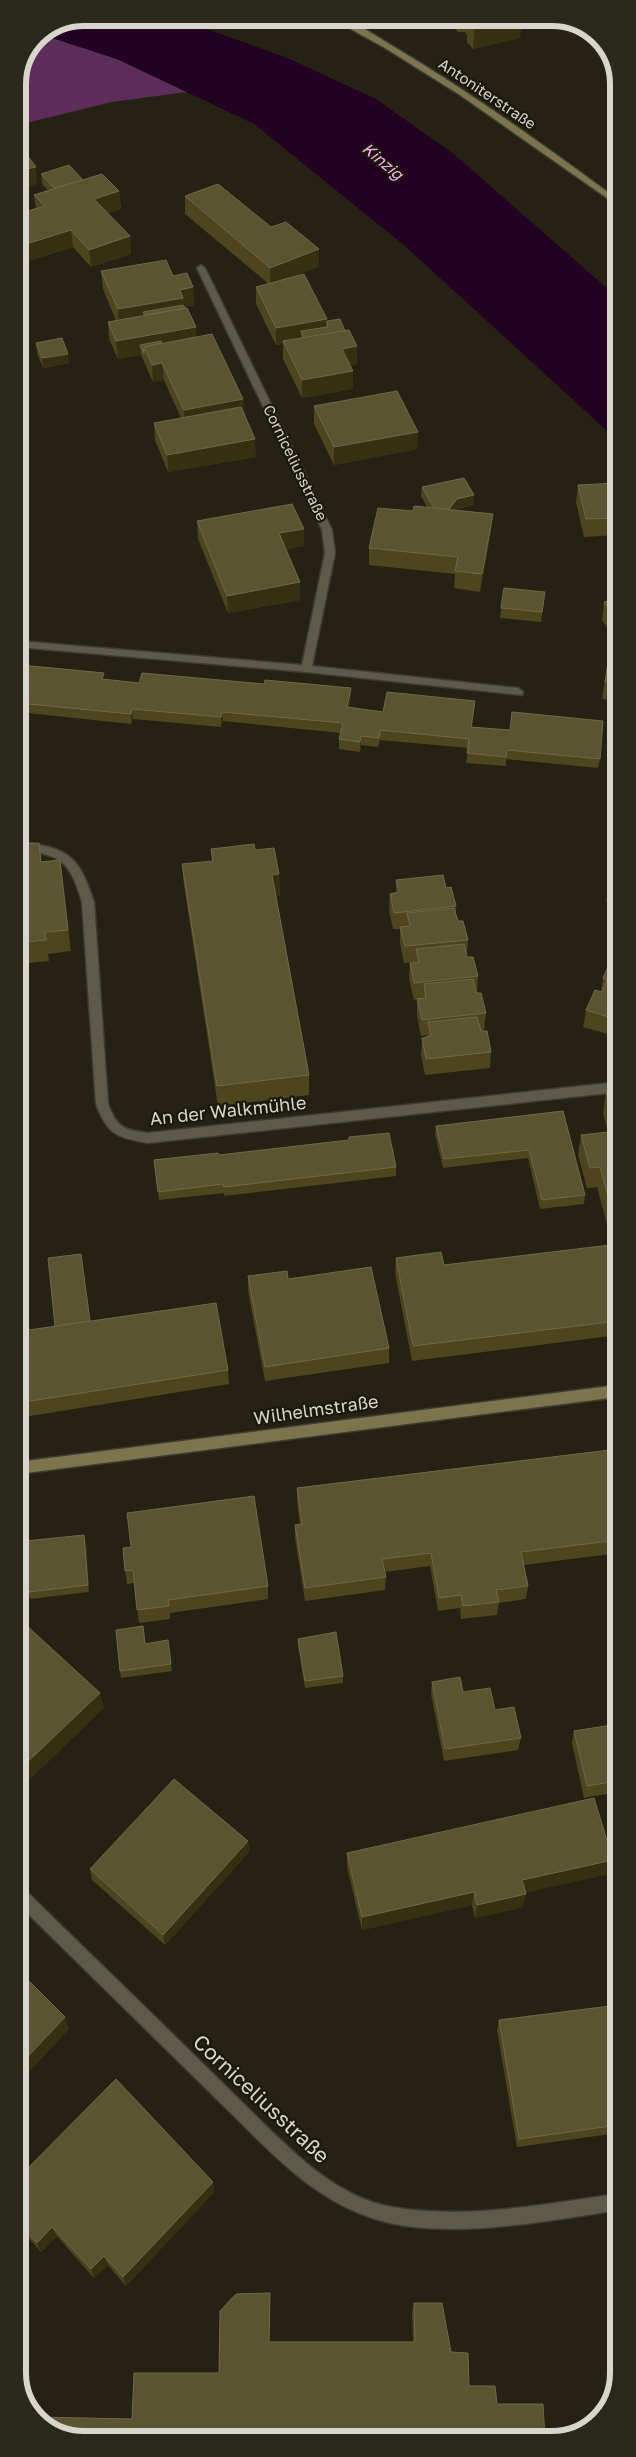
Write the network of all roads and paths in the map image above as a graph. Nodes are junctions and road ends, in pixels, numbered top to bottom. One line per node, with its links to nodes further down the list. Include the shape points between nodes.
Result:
1 (349, 26): 2 (street, Antoniterstraße, via 457,90)
2 (610, 198)
3 (201, 268): 5 (street, Corniceliusstraße, via 327,530 330,553)
4 (26, 645): 5 (street)
5 (306, 669): 6 (street)
6 (518, 692)
7 (26, 847): 8 (street, An der Walkmühle, via 59,853 72,862 79,874 88,902 102,1104 109,1124 124,1135 148,1138)
8 (610, 1088)
9 (610, 1391): 10 (street, Wilhelmstraße)
10 (26, 1467)
11 (26, 1901): 12 (street, Corniceliusstraße, via 290,2160 326,2188 363,2208 403,2217 470,2220)
12 (610, 2203)

